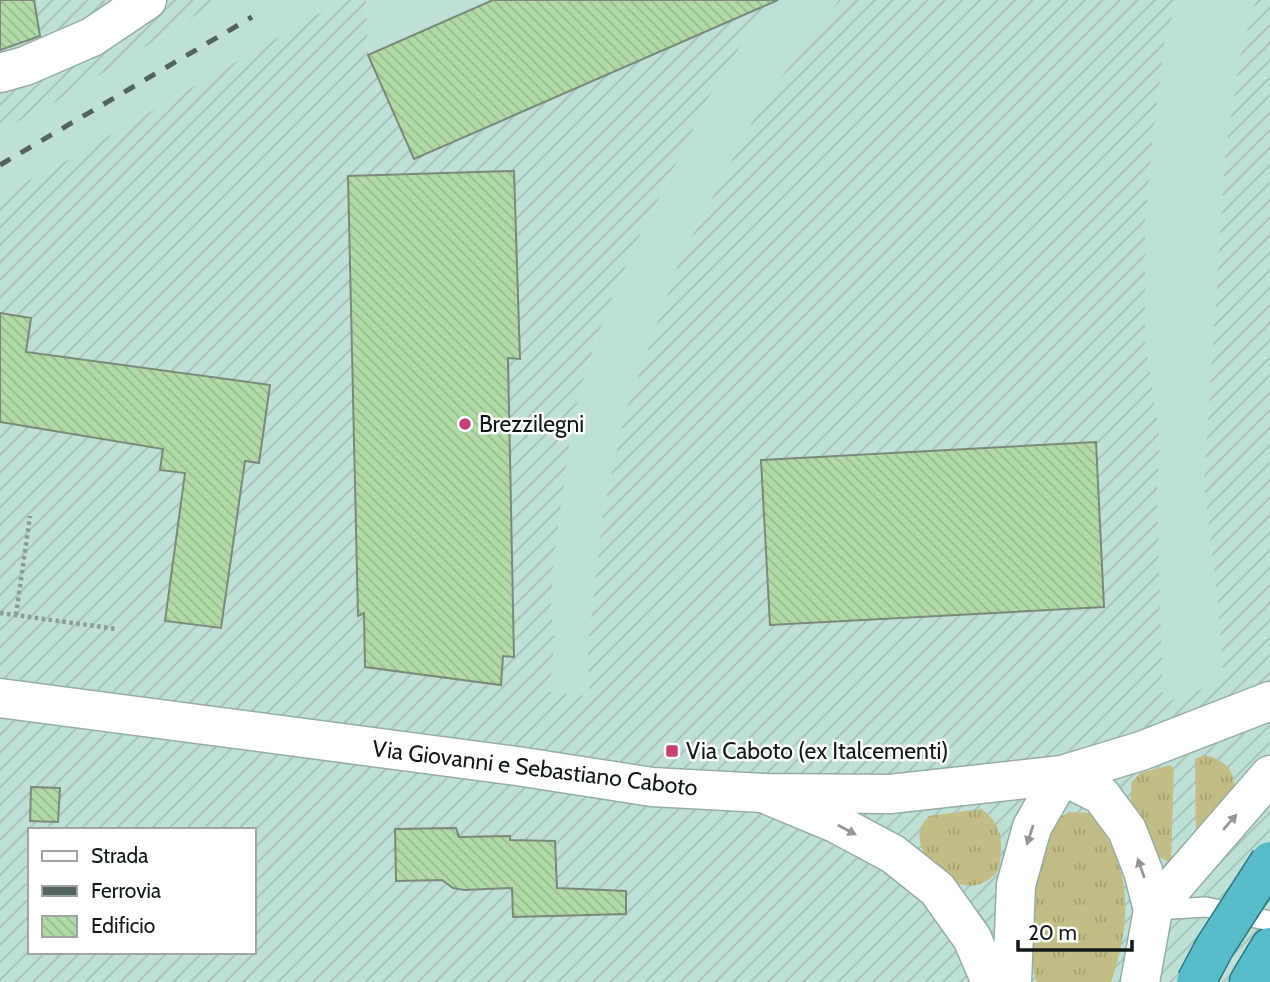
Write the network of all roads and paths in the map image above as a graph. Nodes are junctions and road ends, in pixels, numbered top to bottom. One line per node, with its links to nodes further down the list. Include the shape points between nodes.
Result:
1 (147, 0): 2 (main road, via 92,37 26,66)
2 (0, 72)
3 (30, 516): 5 (path)
4 (0, 613): 5 (path)
5 (16, 615): 6 (path)
6 (117, 629)
7 (0, 698): 11 (main road, Via Giovanni e Sebastiano Caboto, via 652,787)
8 (1270, 701): 9 (main road, Via Giovanni e Sebastiano Caboto, via 1141,751)
9 (1062, 775): 11 (main road, Via Giovanni e Sebastiano Caboto, via 890,794); 13 (main road, one-way to 9, via 1127,830 1101,795); 17 (main road, one-way to 17, via 1032,827 1016,885)
10 (1270, 775): 13 (main road, one-way to 10)
11 (762, 793): 16 (main road, one-way to 16, via 835,823 893,854 937,889 972,938)
12 (1270, 861): 19 (highway, bridge)
13 (1153, 910): 14 (lane, via 1206,907); 18 (main road)
14 (1270, 921)
15 (1270, 947): 20 (highway)
16 (991, 982)
17 (1013, 982)
18 (1140, 982)
19 (1196, 982)
20 (1249, 982)

